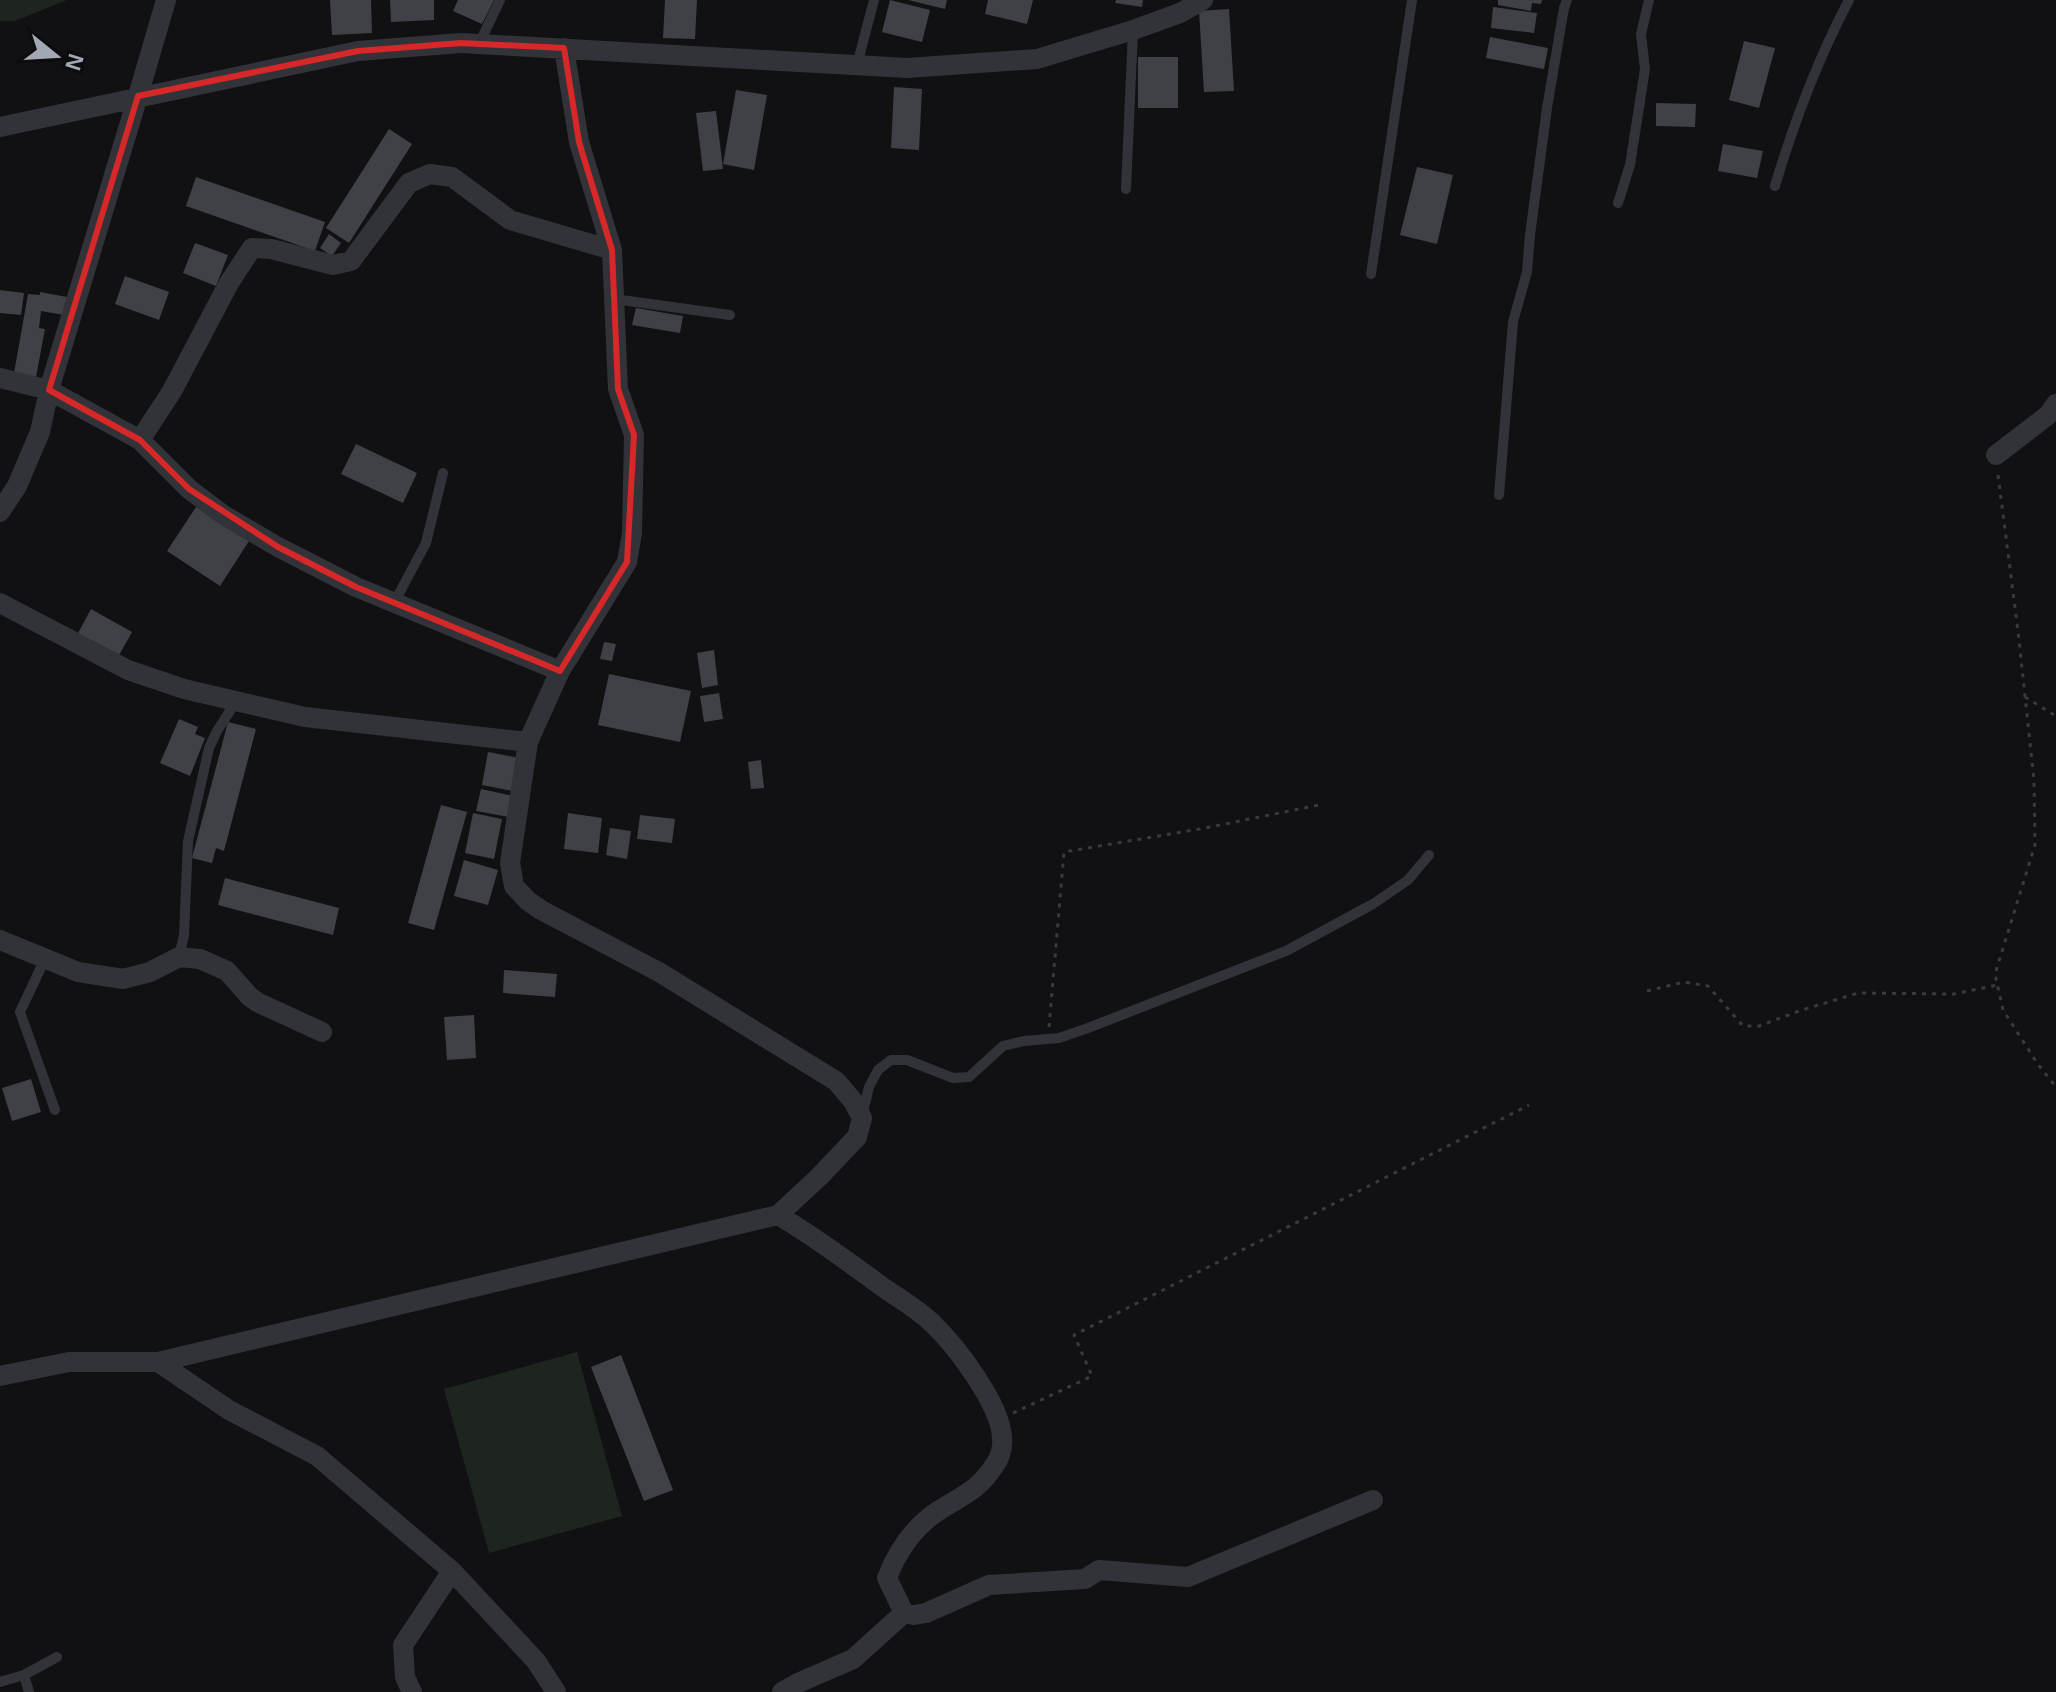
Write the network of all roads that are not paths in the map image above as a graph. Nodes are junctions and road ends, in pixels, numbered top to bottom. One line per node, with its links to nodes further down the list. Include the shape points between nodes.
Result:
1 (166, 0): 13 (street)
2 (500, 0): 10 (lane)
3 (874, 0): 12 (lane)
4 (1203, 0): 9 (street)
5 (1412, 0): 19 (lane)
6 (1567, 0): 28 (lane, via 1547,108 1527,272 1513,322)
7 (1649, 0): 17 (lane, via 1641,34 1645,69 1630,165)
8 (1849, 0): 15 (lane, via 1788,141)
9 (1133, 30): 12 (street, via 1037,59 907,68); 16 (lane)
10 (479, 44): 11 (street); 13 (street, via 358,51)
11 (564, 48): 12 (street); 18 (street, via 579,142)
12 (857, 65)
13 (138, 96): 14 (street); 23 (street)
14 (0, 127)
15 (1775, 186)
16 (1126, 189)
17 (1618, 203)
18 (612, 250): 20 (street); 25 (street, via 510,220 452,177 430,174 409,183 351,261 333,265 252,248)
19 (1371, 274)
20 (614, 299): 21 (lane); 32 (street, via 618,389 634,435 632,533 627,562)
21 (730, 315)
22 (0, 378): 23 (street)
23 (49, 390): 25 (street); 29 (street, via 40,432)
24 (2056, 404): 26 (street)
25 (140, 440): 30 (street, via 222,514 356,587)
26 (1996, 455)
27 (443, 473): 30 (lane, via 426,543)
28 (1499, 495)
29 (0, 512)
30 (395, 601): 32 (street)
31 (0, 603): 33 (street, via 128,670)
32 (560, 671): 34 (street)
33 (237, 700): 34 (street, via 305,717); 37 (lane, via 209,748 188,841)
34 (528, 742): 41 (street, via 510,863 514,886 541,910 659,972 836,1081)
35 (1429, 855): 41 (lane, via 1408,880 1373,904 1286,951 1059,1038 1003,1046 969,1077 953,1078 907,1060 891,1060 869,1087)
36 (0, 940): 38 (street)
37 (179, 957): 38 (street, via 123,979 78,972); 39 (street, via 227,971 257,1002)
38 (45, 959): 40 (lane, via 20,1012)
39 (322, 1032)
40 (55, 1110)
41 (862, 1118): 42 (street, via 857,1137)
42 (778, 1215): 43 (street); 47 (street, via 933,1324 973,1371 999,1420 1003,1439 994,1466 974,1490 936,1512 905,1542 891,1566 887,1578)
43 (158, 1362): 44 (street, via 69,1362); 46 (street, via 229,1410 317,1456)
44 (0, 1376)
45 (1373, 1500): 47 (street, via 1188,1577 1099,1570 1085,1579 989,1585 926,1613)
46 (452, 1571): 52 (street, via 403,1645 405,1677); 53 (street, via 536,1661)
47 (904, 1613): 54 (street, via 853,1659)
48 (57, 1657): 49 (lane)
49 (24, 1675): 50 (lane); 51 (lane)
50 (0, 1682)
51 (29, 1692)
52 (412, 1692)
53 (556, 1692)
54 (782, 1692)

